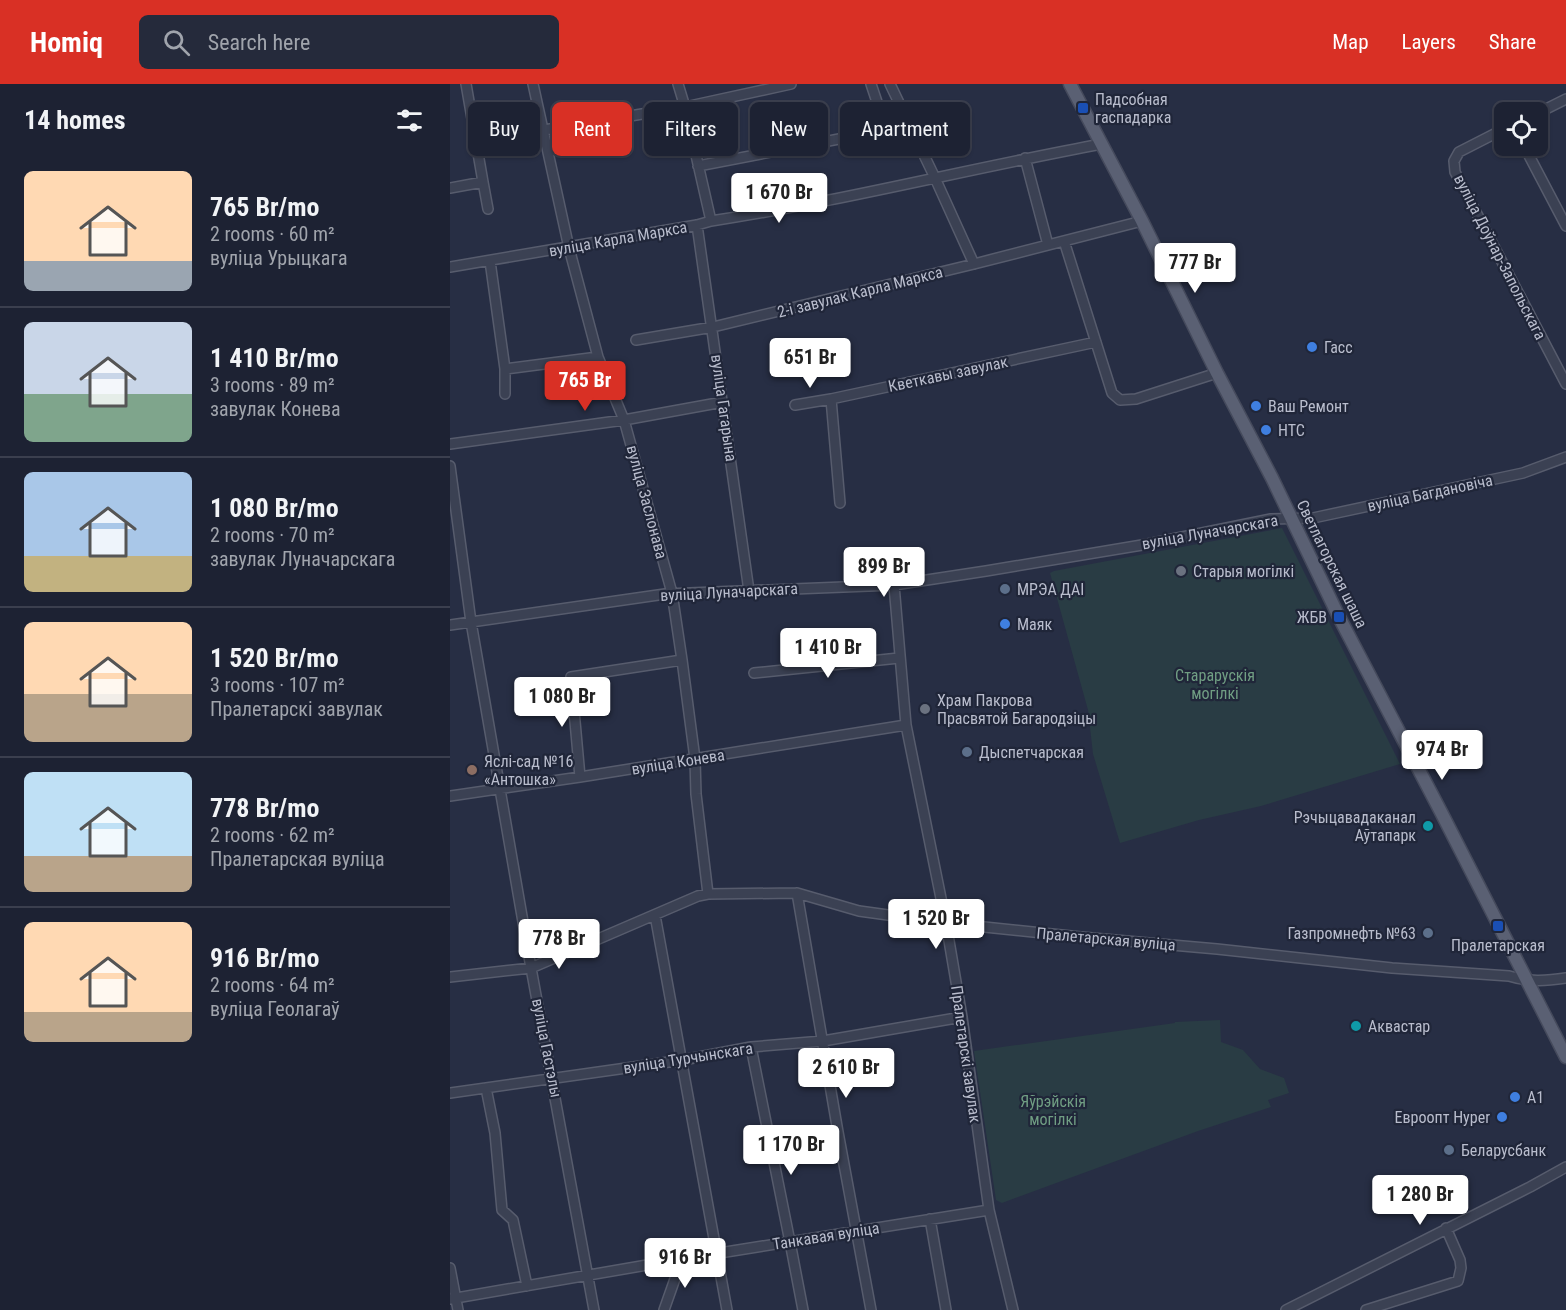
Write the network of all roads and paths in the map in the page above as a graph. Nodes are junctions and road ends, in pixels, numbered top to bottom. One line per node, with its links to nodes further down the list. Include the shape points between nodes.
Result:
1 (466, 84): 22 (street)
2 (533, 84): 14 (street, вуліца Заслонава)
3 (678, 84): 10 (street)
4 (791, 84): 8 (street)
5 (871, 84): 20 (street, via 881,128)
6 (890, 84): 21 (street)
7 (1070, 84): 16 (main road, Светлагорская шаша)
8 (778, 85): 11 (street)
9 (1566, 99): 12 (street)
10 (683, 102)
11 (706, 102)
12 (1548, 107)
13 (644, 114): 14 (street)
14 (544, 130): 31 (street, вуліца Заслонава)
15 (1494, 134): 41 (street, вуліца Доўнар-Запольскага, via 1459,152 1454,161 1455,172)
16 (1102, 144): 19 (street, вуліца Карла Маркса); 26 (main road, Светлагорская шаша)
17 (696, 156): 20 (street)
18 (1529, 156): 28 (street)
19 (1025, 158): 21 (street, вуліца Карла Маркса); 30 (street)
20 (698, 166): 25 (street)
21 (936, 178): 25 (street, вуліца Карла Маркса, via 809,205); 33 (street)
22 (483, 182): 23 (street); 24 (street)
23 (450, 188)
24 (488, 209)
25 (711, 220): 27 (street, вуліца Карла Маркса)
26 (1142, 221): 29 (street, 2-і завулак Карла Маркса); 40 (main road, Светлагорская шаша)
27 (697, 225): 31 (street, вуліца Карла Маркса); 35 (street, вуліца Гагарына)
28 (1566, 226)
29 (1064, 241): 30 (street, 2-і завулак Карла Маркса); 37 (street)
30 (1048, 245): 33 (street, 2-і завулак Карла Маркса)
31 (569, 248): 32 (street, вуліца Карла Маркса); 38 (street, вуліца Заслонава)
32 (490, 261): 34 (street, вуліца Карла Маркса); 39 (street)
33 (974, 264): 35 (street, 2-і завулак Карла Маркса)
34 (450, 267)
35 (713, 327): 36 (street, 2-і завулак Карла Маркса); 44 (street, вуліца Гагарына)
36 (636, 340)
37 (1096, 342): 40 (street, via 1112,393 1120,400 1136,399); 43 (street, Кветкавы завулак)
38 (598, 357): 39 (street); 46 (street, вуліца Заслонава)
39 (505, 369): 42 (street)
40 (1217, 373): 51 (main road, Светлагорская шаша)
41 (1566, 384)
42 (506, 394)
43 (831, 399): 45 (street, Кветкавы завулак); 50 (street)
44 (723, 402): 46 (street); 53 (street, вуліца Гагарына)
45 (795, 405)
46 (624, 420): 47 (street); 54 (street, вуліца Заслонава)
47 (450, 444)
48 (1566, 457): 51 (street, вуліца Багдановіча, via 1523,473 1313,518)
49 (450, 466): 55 (street, вуліца Гастэлы)
50 (840, 503)
51 (1292, 518): 52 (street, вуліца Луначарскага); 72 (main road, Светлагорская шаша)
52 (894, 585): 53 (street, вуліца Луначарскага); 57 (street, Пралетарскі завулак)
53 (749, 591): 54 (street, вуліца Луначарскага)
54 (672, 593): 55 (street, вуліца Луначарскага); 58 (street, вуліца Заслонава)
55 (471, 622): 56 (street, вуліца Луначарскага); 63 (street, вуліца Гастэлы)
56 (450, 625)
57 (899, 658): 59 (street); 60 (street, Пралетарскі завулак)
58 (682, 660): 61 (street, вуліца Заслонава); 62 (street, via 571,677)
59 (754, 673)
60 (906, 725): 61 (street, вуліца Конева); 68 (street, Пралетарскі завулак)
61 (695, 759): 62 (street, вуліца Конева); 66 (street, вуліца Заслонава)
62 (580, 777): 63 (street, вуліца Конева)
63 (500, 788): 64 (street, вуліца Конева); 69 (street, вуліца Гастэлы)
64 (450, 796)
65 (797, 893): 66 (street, Пралетарская вуліца); 68 (street, Пралетарская вуліца, via 858,911); 74 (street)
66 (708, 894): 67 (street, Пралетарская вуліца)
67 (655, 915): 69 (street, Пралетарская вуліца); 77 (street)
68 (946, 924): 72 (street, Пралетарская вуліца, via 1509,976); 73 (street, Пралетарскі завулак)
69 (531, 968): 70 (street, Пралетарская вуліца); 78 (street, вуліца Гастэлы)
70 (450, 977)
71 (1566, 978): 72 (street, Пралетарская вуліца)
72 (1527, 981): 76 (main road, Светлагорская шаша)
73 (962, 1017): 74 (street, вуліца Турчынскага); 82 (street, Пралетарскі завулак)
74 (823, 1041): 75 (street, вуліца Турчынскага); 85 (street)
75 (751, 1047): 77 (street, вуліца Турчынскага); 86 (street)
76 (1566, 1057)
77 (683, 1060): 78 (street, вуліца Турчынскага); 87 (street)
78 (552, 1078): 79 (street, вуліца Турчынскага); 90 (street, вуліца Гастэлы)
79 (486, 1088): 80 (street, вуліца Турчынскага); 91 (street, via 495,1133 502,1210 513,1220)
80 (450, 1093)
81 (1566, 1167): 84 (street)
82 (990, 1210): 83 (street, Танкавая вуліца); 100 (street, Пралетарскі завулак)
83 (930, 1219): 85 (street, Танкавая вуліца); 99 (street)
84 (1446, 1228): 101 (street); 102 (street, via 1460,1260 1458,1281)
85 (856, 1230): 86 (street, Танкавая вуліца); 98 (street)
86 (790, 1242): 87 (street, Танкавая вуліца); 97 (street)
87 (716, 1254): 88 (street, Танкавая вуліца); 96 (street)
88 (682, 1259): 90 (street, Танкавая вуліца); 95 (street)
89 (450, 1268): 92 (street)
90 (588, 1276): 91 (street, Танкавая вуліца); 94 (street, вуліца Гастэлы)
91 (528, 1286): 92 (street, Танкавая вуліца)
92 (453, 1299): 93 (street)
93 (458, 1310)
94 (594, 1310)
95 (664, 1310)
96 (727, 1310)
97 (802, 1310)
98 (871, 1310)
99 (946, 1310)
100 (1013, 1310)
101 (1287, 1310)
102 (1366, 1310)

